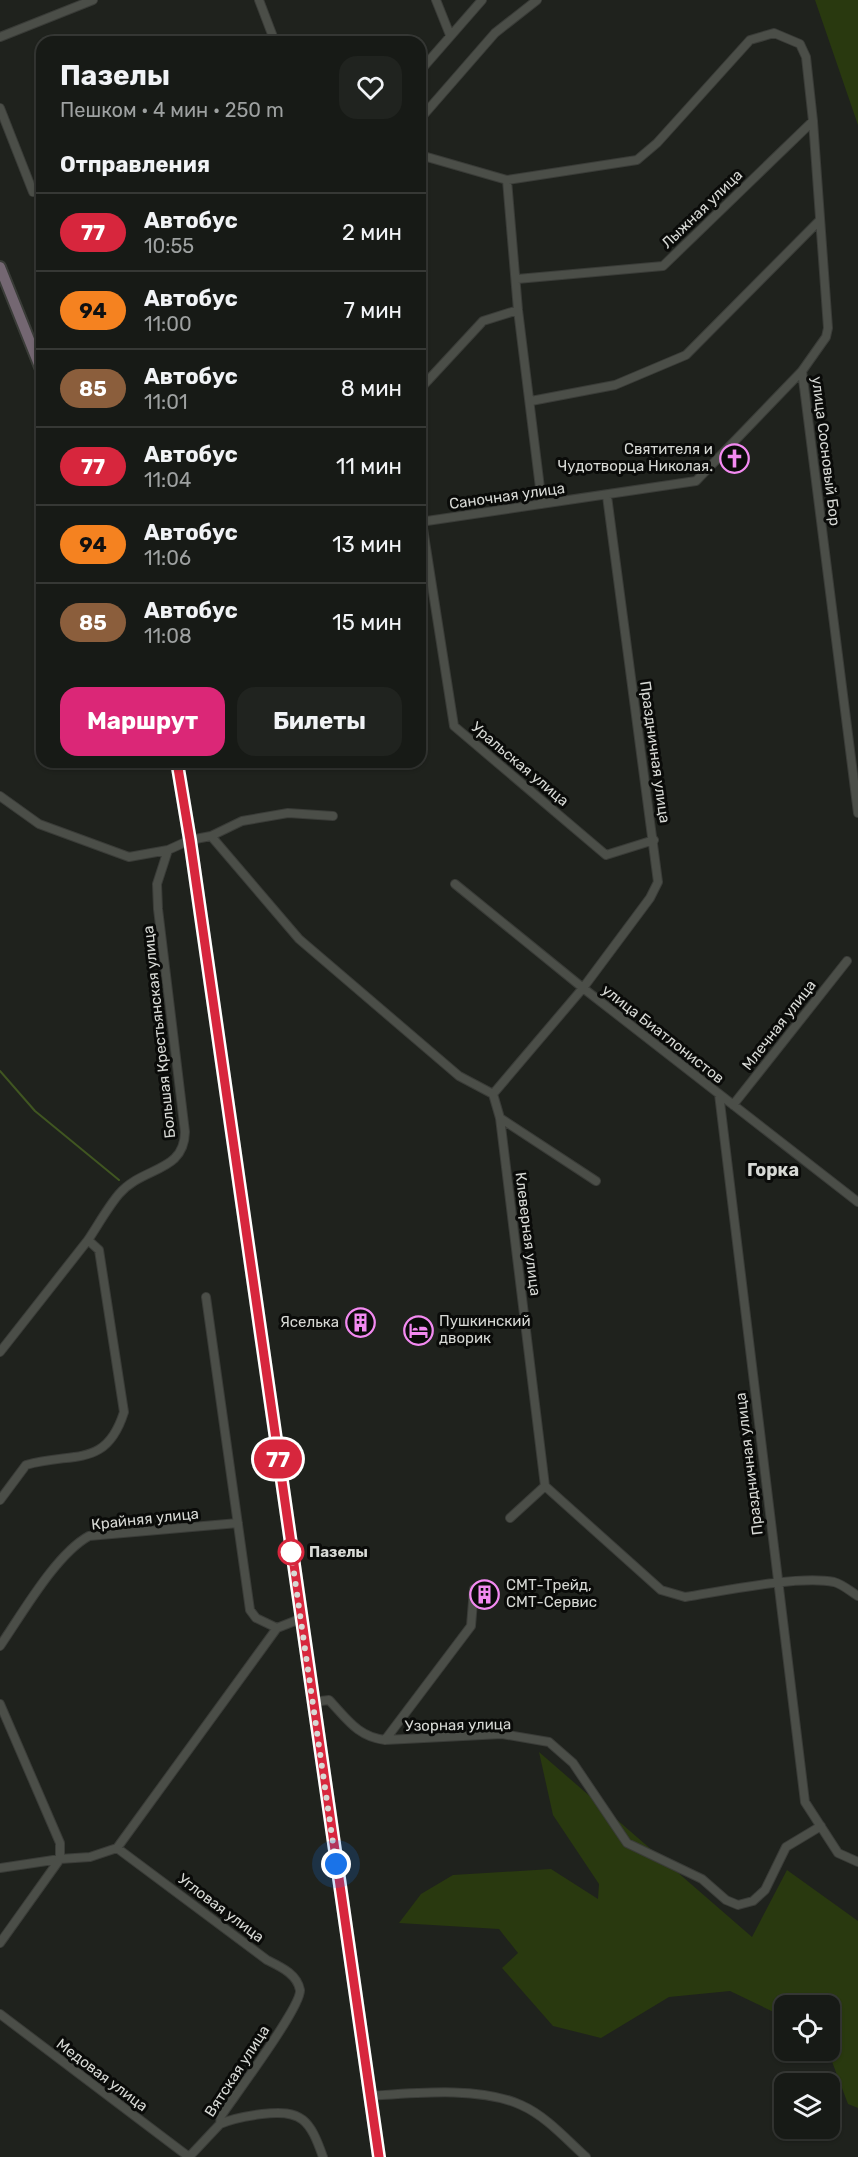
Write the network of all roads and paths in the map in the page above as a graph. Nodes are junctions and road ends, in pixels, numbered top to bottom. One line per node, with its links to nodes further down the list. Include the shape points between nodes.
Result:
1 (93, 0): 8 (street)
2 (259, 0): 7 (street)
3 (436, 0): 6 (street)
4 (482, 0): 6 (street)
5 (537, 0): 11 (street, via 495,33)
6 (450, 35): 9 (street)
7 (273, 36)
8 (0, 37)
9 (426, 64)
10 (0, 108): 15 (street, via 33,192)
11 (426, 111)
12 (813, 121): 14 (street, улица Сосновый Бор, via 806,57 800,44 774,33 750,40 638,160); 16 (street, улица Сосновый Бор); 18 (street, Лыжная улица, via 663,266)
13 (426, 157): 14 (street)
14 (507, 180): 18 (street)
15 (36, 191)
16 (819, 221): 21 (street, улица Сосновый Бор, via 828,328); 23 (street, via 686,355 615,385)
17 (0, 267): 20 (main road)
18 (517, 279): 19 (street)
19 (518, 309): 22 (street, via 483,321); 23 (street)
20 (36, 357)
21 (802, 371): 24 (street, Саночная улица, via 703,476 687,484); 30 (street, улица Сосновый Бор)
22 (426, 383)
23 (531, 401): 25 (street)
24 (607, 496): 25 (street, Саночная улица); 34 (street, Праздничная улица)
25 (542, 504): 26 (street, Саночная улица)
26 (426, 521)
27 (426, 553): 34 (street, Уральская улица, via 454,726 606,855)
28 (178, 768): 33 (main road)
29 (0, 796): 35 (street, via 39,824 129,857)
30 (858, 813)
31 (333, 816): 32 (street, via 288,813 242,821)
32 (211, 836): 33 (street); 39 (street, via 299,939 459,1076)
33 (190, 840): 35 (street); 55 (main road)
34 (654, 840): 38 (street, Праздничная улица, via 658,882)
35 (168, 850): 45 (street, Большая Крестьянская улица, via 157,884 158,909 185,1147 176,1160 120,1192)
36 (455, 884): 38 (street, улица Биатлонистов)
37 (847, 961): 41 (street, Млечная улица)
38 (583, 988): 39 (street, Праздничная улица); 40 (street, улица Биатлонистов)
39 (493, 1094): 42 (street, Клеверная улица)
40 (719, 1094): 41 (street, улица Биатлонистов); 52 (street, Праздничная улица)
41 (733, 1106): 44 (street, улица Биатлонистов)
42 (500, 1118): 43 (street); 48 (street, Клеверная улица)
43 (596, 1181)
44 (858, 1202)
45 (88, 1240): 47 (street, Большая Крестьянская улица); 49 (street, via 99,1250 124,1412 118,1433 102,1451 26,1465)
46 (206, 1297): 51 (street)
47 (0, 1352)
48 (545, 1486): 50 (street); 52 (street, via 661,1590 685,1596)
49 (0, 1500)
50 (510, 1518)
51 (238, 1523): 56 (street, via 250,1610 256,1618); 57 (street, Крайняя улица, via 89,1536 64,1556)
52 (777, 1584): 54 (street, via 826,1581); 61 (street, Праздничная улица, via 805,1802)
53 (474, 1588): 60 (street, via 471,1626)
54 (858, 1596)
55 (300, 1619): 56 (street); 58 (main road)
56 (277, 1628): 62 (street)
57 (0, 1646)
58 (312, 1702): 60 (street, Узорная улица, via 329,1700 358,1732); 69 (main road)
59 (0, 1704): 63 (street, via 60,1843)
60 (385, 1740): 61 (street, Узорная улица, via 502,1734 549,1742 573,1763 627,1844 702,1880 738,1905 753,1901 765,1890 786,1847)
61 (821, 1826): 64 (street, via 838,1853)
62 (117, 1848): 63 (street, via 90,1857); 67 (street, Угловая улица, via 290,1973 297,1981)
63 (60, 1859): 65 (street); 66 (street)
64 (858, 1862)
65 (0, 1868)
66 (0, 1942)
67 (300, 1995): 70 (street, Вятская улица, via 220,2116)
68 (0, 2014): 71 (street, Медовая улица)
69 (370, 2096): 73 (main road); 74 (street, via 462,2093 510,2101 537,2114)
70 (220, 2124): 71 (street, Вятская улица); 72 (street, via 283,2111 294,2113 312,2129)
71 (189, 2157)
72 (323, 2157)
73 (379, 2157)
74 (586, 2157)

